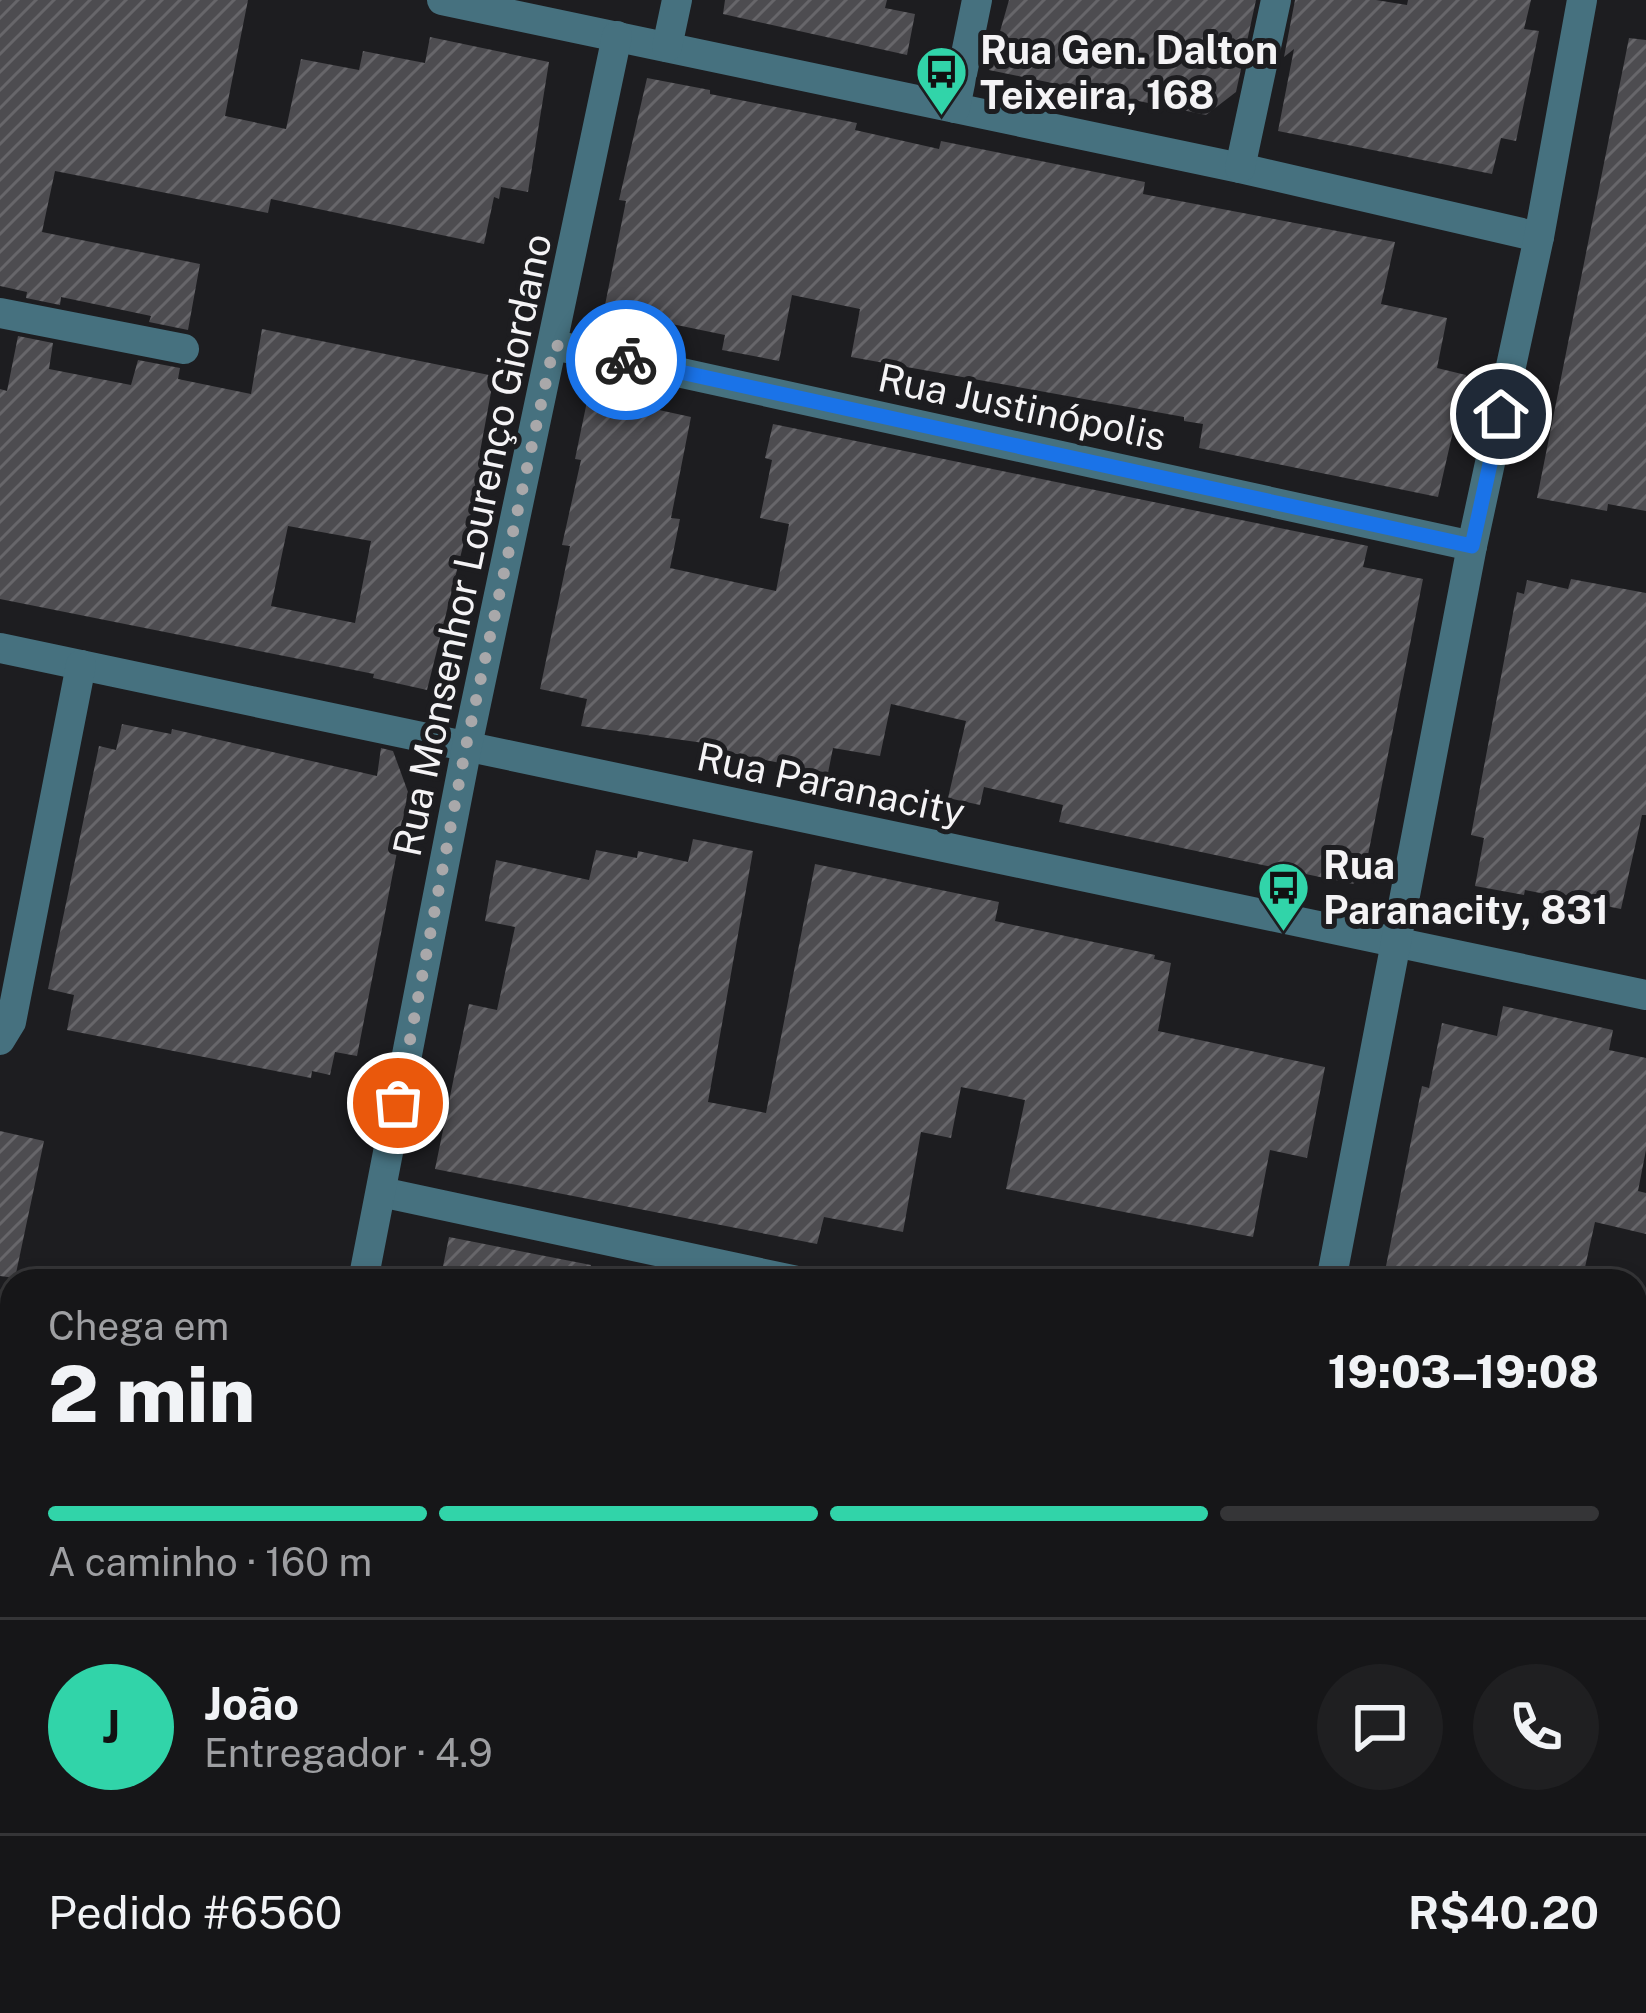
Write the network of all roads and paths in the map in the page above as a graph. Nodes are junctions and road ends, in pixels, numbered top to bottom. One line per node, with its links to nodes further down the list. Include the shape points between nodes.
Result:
1 (442, 0): 6 (street)
2 (676, 0): 7 (street)
3 (977, 0): 8 (street)
4 (1276, 0): 9 (street)
5 (1582, 0): 10 (street)
6 (616, 36): 7 (street); 12 (street, Rua Monsenhor Lourenço Giordano)
7 (667, 47): 8 (street)
8 (955, 108): 9 (street)
9 (1240, 168): 10 (street)
10 (1539, 237): 14 (street)
11 (0, 313): 13 (street)
12 (554, 345): 14 (street, Rua Justinópolis); 17 (street, Rua Monsenhor Lourenço Giordano)
13 (184, 349)
14 (1472, 546): 18 (street)
15 (0, 648): 16 (street, Rua Paranacity)
16 (81, 664): 17 (street, Rua Paranacity); 20 (street, via 11,1022)
17 (466, 746): 18 (street, Rua Paranacity); 21 (street, Rua Monsenhor Lourenço Giordano)
18 (1398, 943): 19 (street, Rua Paranacity); 24 (street)
19 (1646, 995)
20 (1, 1039)
21 (381, 1192): 22 (street, Rua Monsenhor Lourenço Giordano); 23 (street)
22 (365, 1269)
23 (741, 1269)
24 (1333, 1269)

